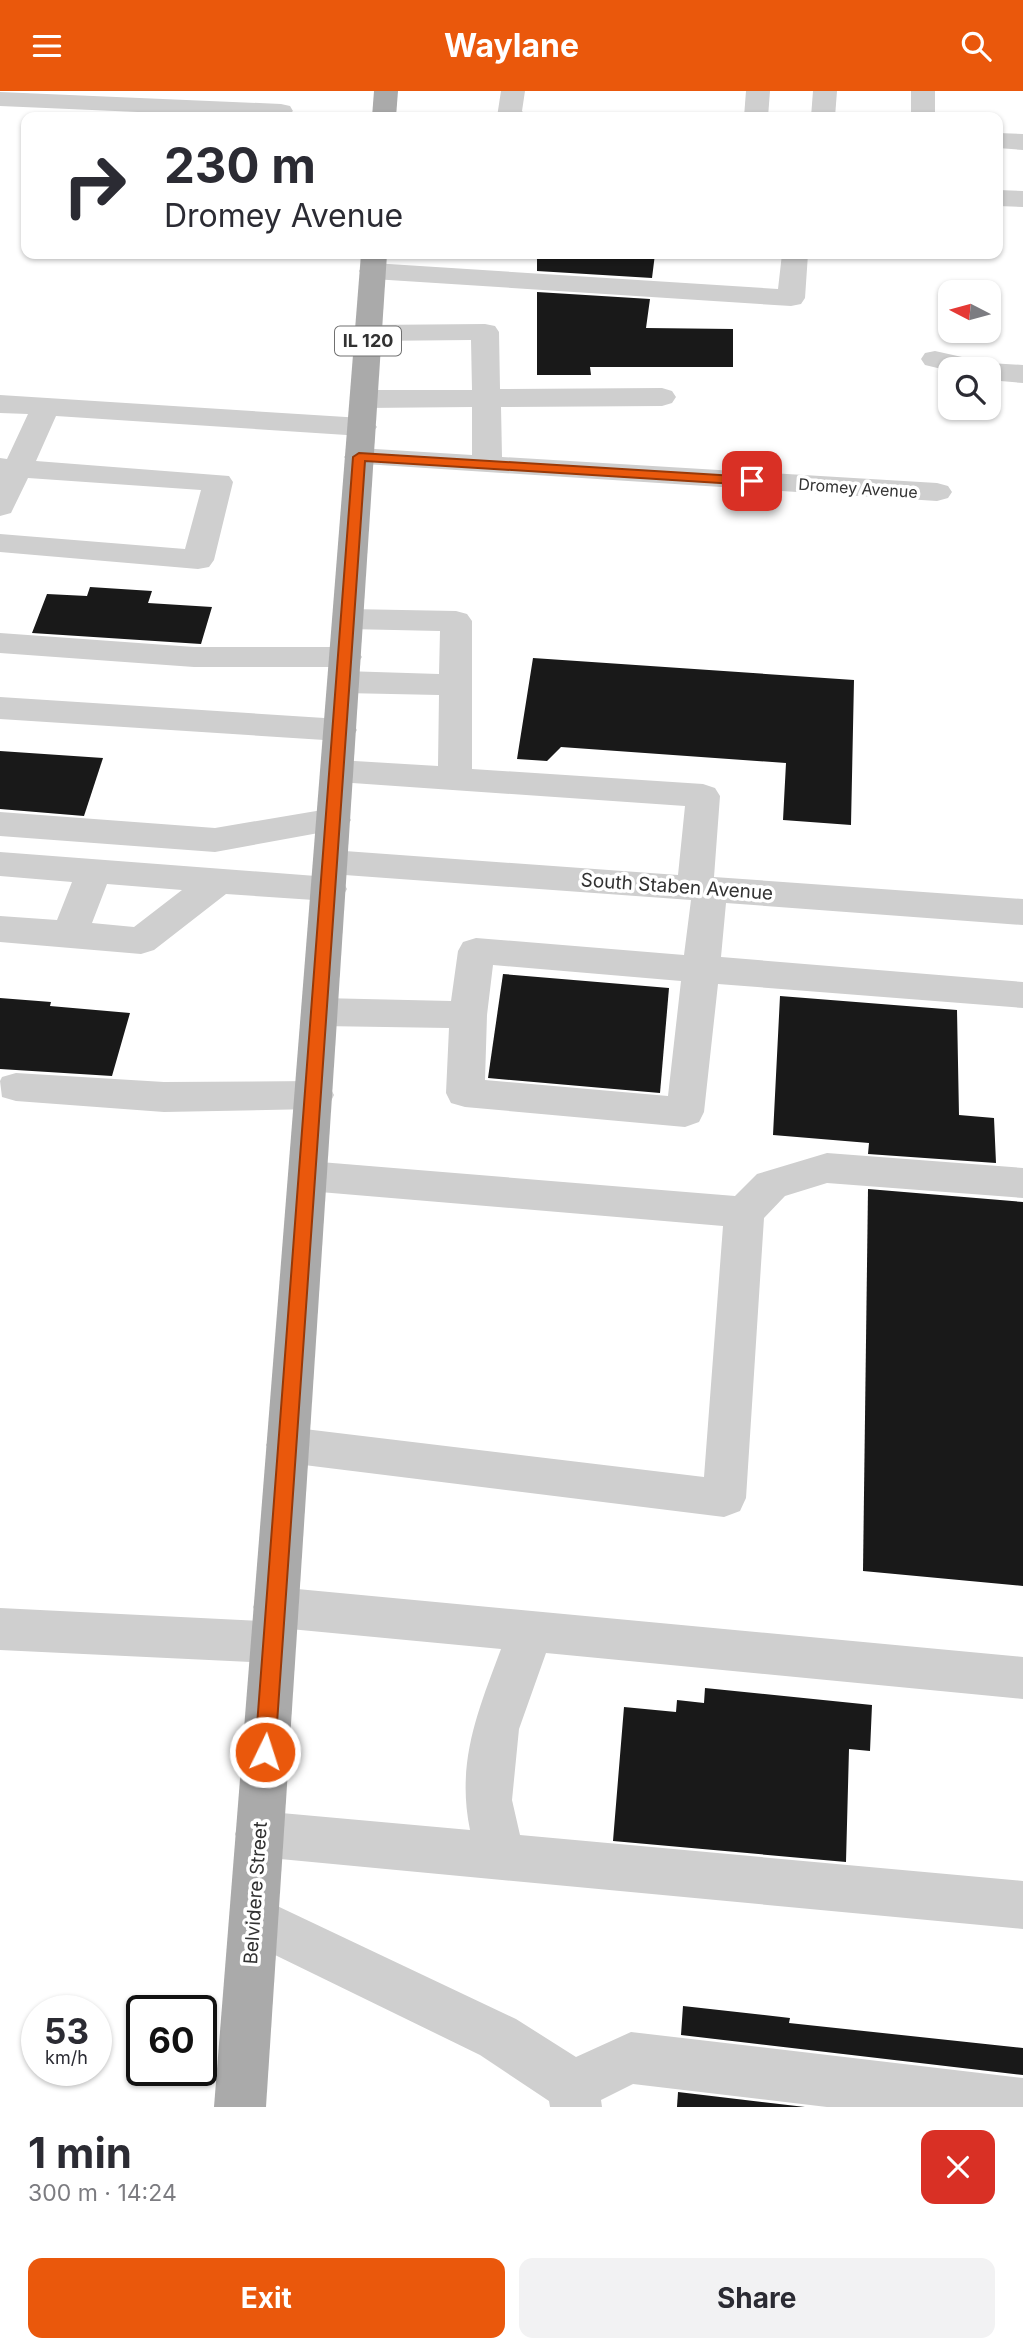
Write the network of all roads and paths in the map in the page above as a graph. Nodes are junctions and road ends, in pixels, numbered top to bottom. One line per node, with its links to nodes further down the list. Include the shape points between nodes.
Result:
1 (386, 91): 8 (main road)
2 (513, 91): 9 (street)
3 (758, 91): 10 (street)
4 (825, 91): 11 (street)
5 (923, 91): 12 (street)
6 (0, 99): 7 (street)
7 (281, 111)
8 (384, 112)
9 (510, 112)
10 (756, 112)
11 (823, 112)
12 (923, 112)
13 (1003, 141): 14 (street)
14 (1023, 142)
15 (1003, 198): 16 (street)
16 (1023, 199)
17 (783, 259): 18 (street, via 791,298 559,285)
18 (373, 263): 19 (main road, Belvidere Street / IL 120)
19 (369, 333): 25 (street, via 485,332); 28 (main road, Belvidere Street / IL 120)
20 (934, 359): 21 (street)
21 (938, 360)
22 (1001, 373): 23 (street)
23 (1023, 374)
24 (662, 397): 25 (street)
25 (486, 398): 28 (street); 29 (street)
26 (0, 404): 27 (street)
27 (45, 409): 28 (street); 30 (street)
28 (362, 428): 29 (street, Dromey Avenue); 34 (main road, Belvidere Street / IL 120)
29 (487, 465): 31 (street, Dromey Avenue)
30 (9, 468): 32 (street); 33 (street, via 218,482 198,560)
31 (937, 492)
32 (0, 507)
33 (0, 543)
34 (348, 619): 36 (main road, Belvidere Street / IL 120); 37 (street, via 456,621)
35 (0, 643): 36 (street)
36 (345, 670): 37 (street); 39 (main road, Belvidere Street / IL 120)
37 (455, 685): 41 (street)
38 (6, 710): 39 (street)
39 (340, 730): 40 (main road, Belvidere Street / IL 120)
40 (338, 771): 41 (street); 42 (main road, Belvidere Street / IL 120)
41 (455, 779): 48 (street, via 703,796)
42 (334, 820): 43 (street, via 215,840); 46 (main road, Belvidere Street / IL 120)
43 (0, 824)
44 (0, 864): 45 (street, South Staben Avenue)
45 (93, 871): 47 (street, South Staben Avenue); 51 (street)
46 (330, 875): 47 (street, South Staben Avenue); 48 (street, South Staben Avenue); 54 (main road, Belvidere Street / IL 120)
47 (218, 881): 51 (street, via 141,941)
48 (703, 887): 49 (street, South Staben Avenue); 52 (street)
49 (1023, 912)
50 (0, 929): 51 (street)
51 (70, 934)
52 (701, 969): 53 (street); 55 (street, via 477,951); 55 (street, via 685,1112 465,1093)
53 (1023, 995)
54 (321, 1012): 55 (street); 57 (main road, Belvidere Street / IL 120)
55 (468, 1015)
56 (16, 1087): 57 (street, via 164,1097)
57 (315, 1095): 58 (main road, Belvidere Street / IL 120)
58 (308, 1176): 60 (street); 61 (main road, Belvidere Street / IL 120)
59 (1023, 1183): 60 (street, via 827,1168 771,1185)
60 (744, 1212): 61 (street, via 724,1498)
61 (288, 1445): 62 (main road, Belvidere Street / IL 120)
62 (275, 1625): 63 (street); 64 (street); 66 (main road, Belvidere Street / IL 120)
63 (0, 1629)
64 (531, 1631): 65 (street); 67 (street, via 495,1729 488,1800)
65 (1017, 1690)
66 (259, 1834): 67 (street); 69 (main road, Belvidere Street / IL 120)
67 (501, 1858): 68 (street)
68 (1023, 1905)
69 (254, 1919): 70 (street, via 498,2037); 72 (main road, Belvidere Street / IL 120)
70 (575, 2096): 71 (street, via 631,2058)
71 (1023, 2104)
72 (240, 2107)

